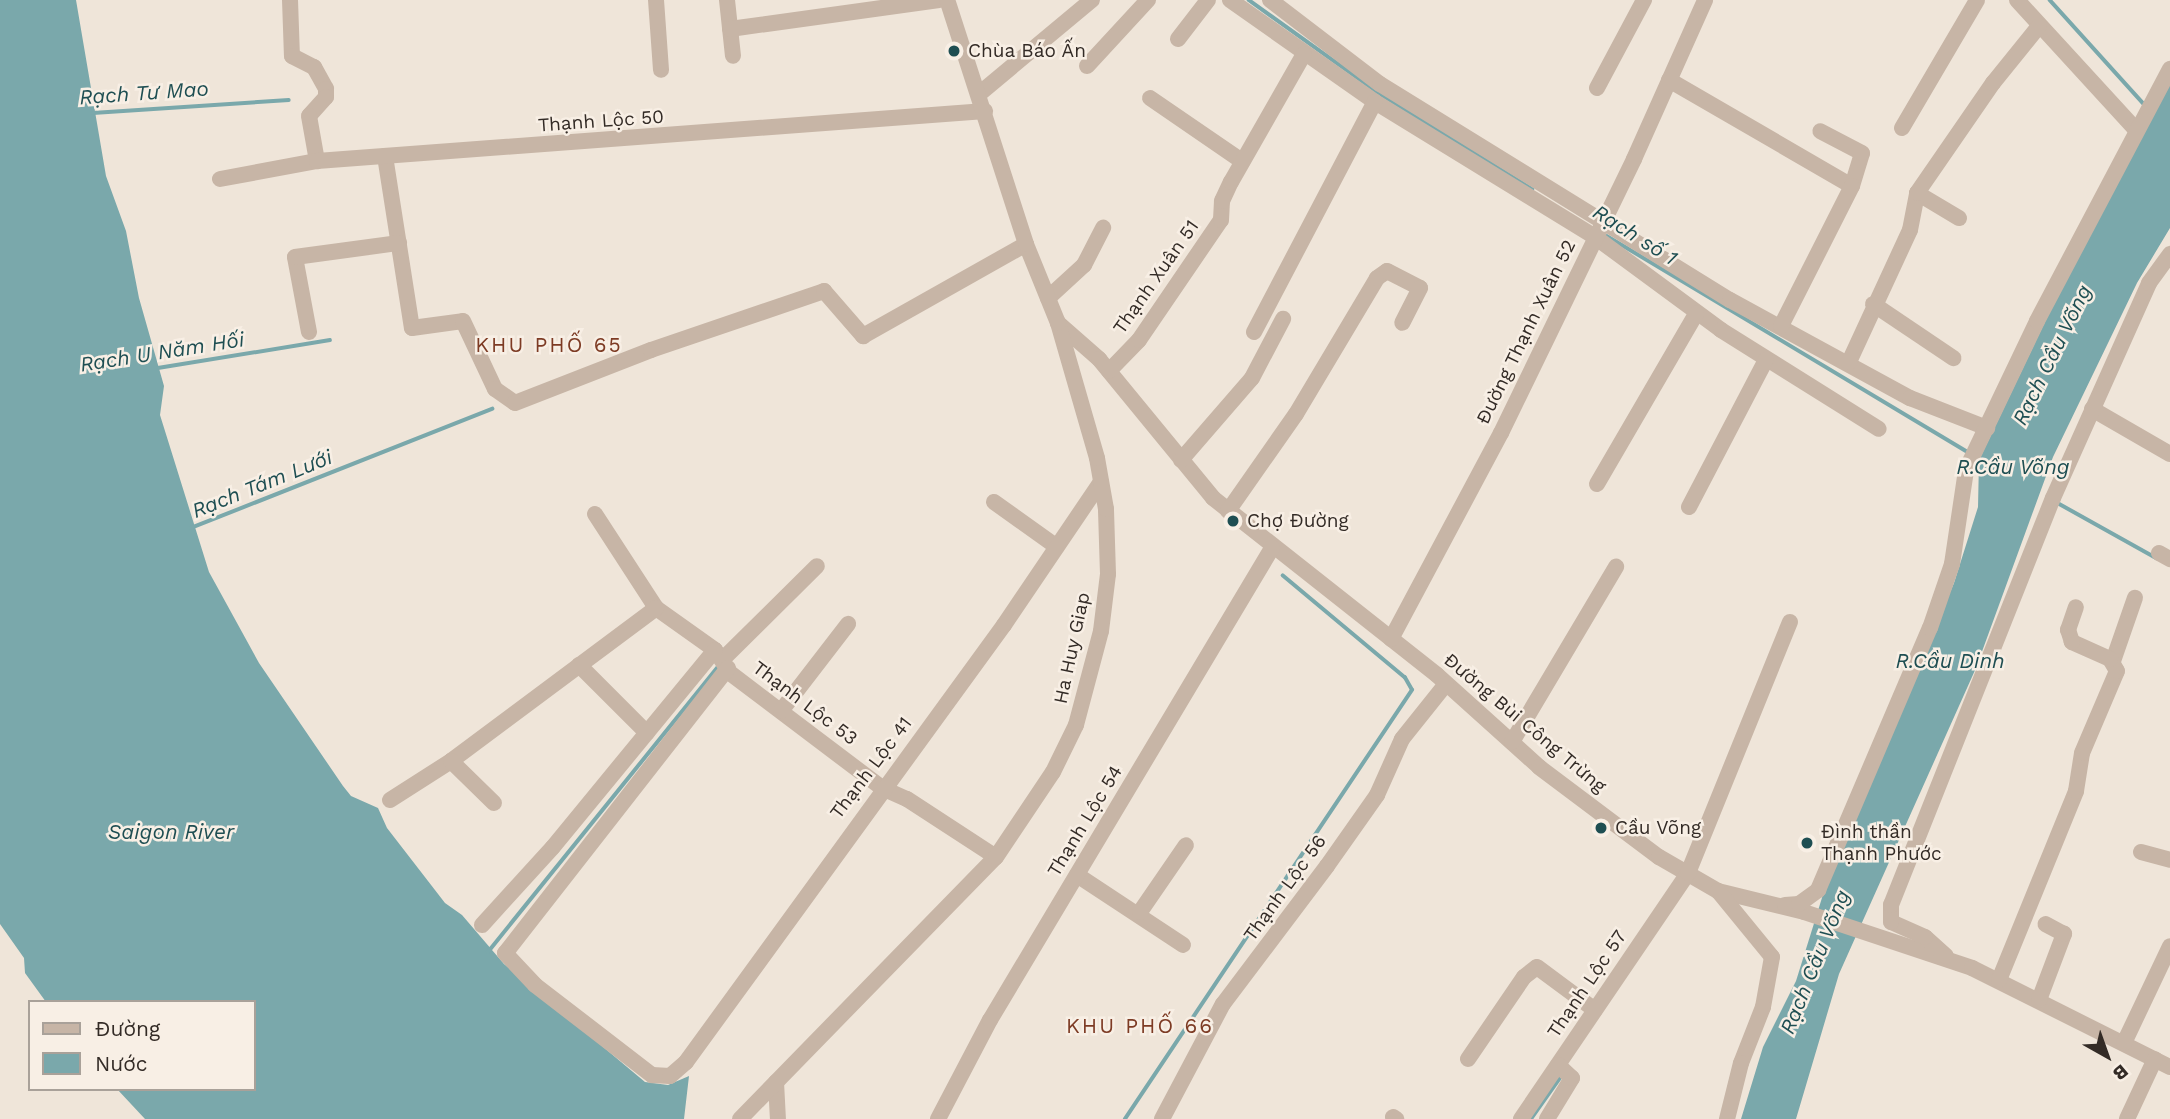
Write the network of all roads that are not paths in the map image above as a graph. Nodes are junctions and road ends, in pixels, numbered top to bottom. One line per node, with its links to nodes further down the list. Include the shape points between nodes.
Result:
1 (290, 0): 33 (street, via 292,56 313,67 326,89 326,97 309,116)
2 (656, 0): 22 (street)
3 (727, 0): 16 (street)
4 (939, 0): 16 (street)
5 (947, 0): 25 (street, Ha Huy Giap)
6 (1092, 0): 25 (street)
7 (1148, 0): 20 (street)
8 (1208, 0): 17 (street)
9 (1230, 0): 18 (street)
10 (1270, 0): 40 (street, via 1380,84)
11 (1644, 0): 24 (street)
12 (1705, 0): 23 (street, Đường Thạnh Xuân 52)
13 (1977, 0): 30 (street)
14 (2017, 0): 15 (street)
15 (2039, 26): 29 (street); 37 (street, via 1993,83)
16 (730, 29): 19 (street)
17 (1178, 39)
18 (1304, 54): 27 (street); 34 (street, Thạnh Xuân 51)
19 (733, 56)
20 (1087, 66)
21 (2170, 69): 29 (street)
22 (661, 71)
23 (1669, 80): 36 (street); 40 (street, Đường Thạnh Xuân 52)
24 (1597, 88)
25 (979, 94): 28 (street, Ha Huy Giap)
26 (1150, 98): 34 (street)
27 (1375, 102): 40 (street); 52 (street)
28 (985, 111): 32 (street, Thạnh Lộc 50); 42 (street, Ha Huy Giap)
29 (2143, 115): 58 (street)
30 (1902, 128)
31 (1820, 131): 36 (street, via 1862,153)
32 (386, 156): 33 (street, Thạnh Lộc 50); 41 (street)
33 (317, 161): 35 (street, Thạnh Lộc 50)
34 (1242, 161): 56 (street, Thạnh Xuân 51, via 1222,201 1221,219 1139,340)
35 (220, 179)
36 (1852, 186): 50 (street)
37 (1917, 193): 38 (street); 45 (street, via 1910,230)
38 (1959, 218)
39 (1103, 228): 44 (street, via 1084,265)
40 (1599, 230): 46 (street); 50 (street); 77 (street, Đường Thạnh Xuân 52, via 1501,433)
41 (399, 243): 42 (street, via 412,328 463,321 495,389 515,404 651,349 824,291 863,336); 51 (street, via 295,257)
42 (1026, 244): 44 (street, Ha Huy Giap)
43 (2170, 254): 57 (street, via 2149,283)
44 (1048, 298): 48 (street, Ha Huy Giap)
45 (1873, 304): 53 (street); 55 (street)
46 (1696, 314): 54 (street); 63 (street)
47 (1283, 319): 61 (street, via 1252,378)
48 (1058, 323): 56 (street, Đường Bùi Công Trừng); 62 (street, Ha Huy Giap)
49 (1402, 323): 66 (street, via 1420,288 1387,271 1377,278 1296,414)
50 (1781, 326): 55 (street)
51 (309, 331)
52 (1254, 332)
53 (1953, 358)
54 (1766, 360): 59 (street); 65 (street)
55 (1849, 362): 58 (street, via 1910,398)
56 (1109, 371): 61 (street, Đường Bùi Công Trừng)
57 (2092, 409): 60 (street); 104 (street, via 1891,905 1891,922 1925,937)
58 (1987, 428): 98 (street, via 1974,455 1952,564 1899,703 1868,764 1818,890 1799,904)
59 (1879, 429)
60 (2170, 454)
61 (1181, 460): 66 (street, Đường Bùi Công Trừng)
62 (1101, 482): 68 (street, Thạnh Lộc 41); 92 (street, Ha Huy Giap, via 1108,574 1089,682 1076,725 1053,772)
63 (1597, 484)
64 (994, 502): 68 (street)
65 (1689, 507)
66 (1228, 511): 69 (street, Đường Bùi Công Trừng)
67 (595, 514): 74 (street, Thạnh Lộc 53)
68 (1057, 547): 86 (street, Thạnh Lộc 41)
69 (1272, 548): 77 (street, Đường Bùi Công Trừng); 96 (street, Thạnh Lộc 54)
70 (817, 566): 78 (street)
71 (1616, 567): 84 (street)
72 (2135, 598): 79 (street)
73 (2076, 607): 79 (street, via 2068,630 2073,642)
74 (656, 608): 78 (street, Thạnh Lộc 53); 80 (street)
75 (1790, 622): 95 (street, Thạnh Lộc 57)
76 (848, 624): 82 (street)
77 (1391, 639): 81 (street, Đường Bùi Công Trừng)
78 (722, 659): 82 (street, Thạnh Lộc 53); 83 (street); 94 (street)
79 (2113, 661): 105 (street, via 2117,671 2082,753 2076,791)
80 (579, 664): 83 (street); 85 (street)
81 (1446, 684): 84 (street, Đường Bùi Công Trừng); 117 (street, Thạnh Lộc 56, via 1396,749 1363,815 1223,1004)
82 (781, 711): 86 (street, Thạnh Lộc 53)
83 (647, 733): 90 (street)
84 (1512, 742): 95 (street, Đường Bùi Công Trừng, via 1659,857)
85 (452, 761): 87 (street); 88 (street)
86 (886, 788): 92 (street, Thạnh Lộc 53); 94 (street, Thạnh Lộc 41, via 686,1062 670,1076 652,1075 534,985 505,953)
87 (390, 800)
88 (494, 803)
89 (1186, 845): 99 (street)
90 (554, 848): 94 (street); 101 (street)
91 (2141, 852): 93 (street)
92 (996, 857): 113 (street, Ha Huy Giap)
93 (2170, 860)
94 (575, 863)
95 (1688, 873): 97 (street, Đường Bùi Công Trừng); 107 (street, Thạnh Lộc 57)
96 (1077, 875): 99 (street); 116 (street, Thạnh Lộc 54, via 990,1020)
97 (1718, 891): 98 (street, Đường Bùi Công Trừng); 120 (street, via 1772,957 1770,981)
98 (1776, 906): 104 (street, Đường Bùi Công Trừng)
99 (1140, 912): 102 (street)
100 (2045, 924): 106 (street, via 2064,934)
101 (482, 925)
102 (1183, 944)
103 (2170, 946): 108 (street)
104 (1951, 960): 105 (street, Đường Bùi Công Trừng)
105 (1999, 980): 106 (street, Đường Bùi Công Trừng)
106 (2039, 1000): 108 (street, Đường Bùi Công Trừng)
107 (1595, 1010): 109 (street, via 1537,967 1524,977); 111 (street, Thạnh Lộc 57)
108 (2124, 1043): 110 (street, Đường Bùi Công Trừng)
109 (1468, 1059)
110 (2155, 1059): 112 (street, Đường Bùi Công Trừng); 121 (street)
111 (1558, 1065): 118 (street, Thạnh Lộc 57); 119 (street, via 1572,1079)
112 (2170, 1067)
113 (776, 1082): 114 (street, Ha Huy Giap); 115 (street)
114 (740, 1119)
115 (778, 1119)
116 (938, 1119)
117 (1162, 1119)
118 (1521, 1119)
119 (1547, 1119)
120 (1727, 1119)
121 (2127, 1119)

